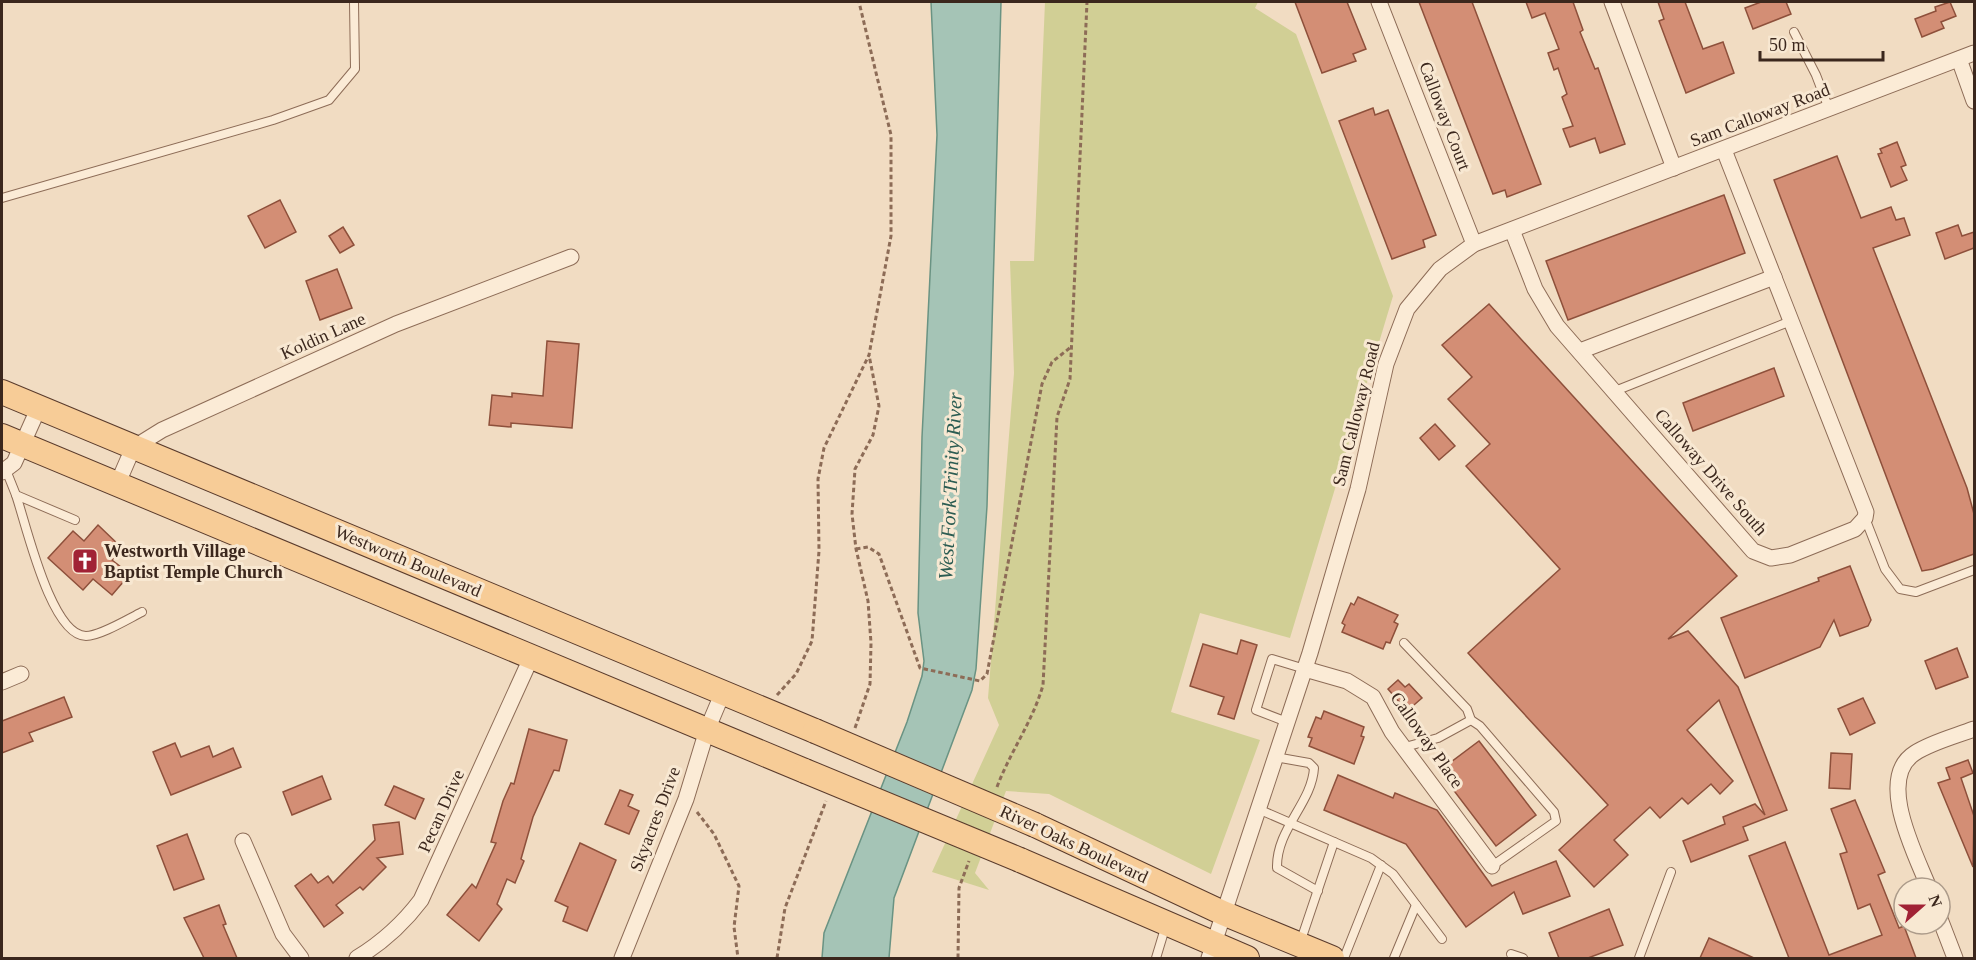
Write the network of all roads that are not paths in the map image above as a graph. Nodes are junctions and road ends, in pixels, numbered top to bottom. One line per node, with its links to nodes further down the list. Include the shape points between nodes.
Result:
1 (354, 2): 11 (lane, via 355,69 329,100 273,120)
2 (1379, 2): 13 (street, Calloway Court)
3 (1612, 2): 10 (street)
4 (1794, 32): 8 (lane)
5 (1974, 53): 6 (street, Sam Calloway Road)
6 (1959, 59): 7 (street); 8 (street, Sam Calloway Road)
7 (1974, 101)
8 (1829, 109): 9 (street, Sam Calloway Road)
9 (1724, 150): 10 (street, Sam Calloway Road); 15 (street)
10 (1674, 168): 12 (street, Sam Calloway Road)
11 (2, 198)
12 (1512, 230): 13 (street, Sam Calloway Road); 17 (street, Calloway Drive South, via 1535,289 1557,326)
13 (1474, 244): 32 (street, Sam Calloway Road, via 1440,269 1407,309 1386,364 1358,489)
14 (571, 257): 22 (street, Koldin Lane, via 396,324 162,430)
15 (1774, 277): 16 (street); 17 (street)
16 (1791, 321): 18 (lane); 26 (street, via 1866,512)
17 (1580, 351): 18 (street, Calloway Drive South)
18 (1615, 391): 26 (street, Calloway Drive South, via 1742,540 1764,556 1790,555 1855,529)
19 (2, 392): 20 (main road, Westworth Boulevard)
20 (39, 407): 21 (street); 22 (main road, Westworth Boulevard)
21 (12, 441): 23 (street); 24 (main road)
22 (133, 448): 24 (street); 35 (main road, Westworth Boulevard)
23 (4, 471): 25 (lane)
24 (117, 485): 31 (main road)
25 (16, 495): 27 (lane); 29 (lane, via 45,584 64,622 77,635 87,637)
26 (1865, 518): 28 (lane, via 1885,569 1900,589 1916,592)
27 (75, 520)
28 (1974, 570)
29 (141, 612)
30 (1404, 643): 36 (lane, via 1467,709)
31 (531, 658): 39 (main road); 61 (street, Pecan Drive, via 421,900 406,920)
32 (1305, 669): 37 (street, Sam Calloway Road); 37 (lane, via 1272,659 1256,710); 41 (street, Calloway Place, via 1347,681 1373,697)
33 (21, 674): 34 (street)
34 (2, 682)
35 (723, 692): 39 (street, Skyacres Drive); 40 (main road, Westworth Boulevard)
36 (1471, 720): 41 (lane, via 1438,738); 48 (lane, via 1554,812 1556,821)
37 (1287, 722): 42 (street, Sam Calloway Road)
38 (1974, 729): 50 (street, via 1915,753 1903,764 1896,784 1904,822)
39 (707, 730): 54 (main road, River Oaks Boulevard, bridge); 62 (street, Skyacres Drive, via 687,799)
40 (815, 731): 53 (main road, River Oaks Boulevard, bridge, via 1035,825)
41 (1405, 747): 48 (street, Calloway Place)
42 (1275, 757): 43 (street, Sam Calloway Road); 44 (lane, via 1309,763 1314,768 1314,778)
43 (1258, 809): 44 (lane); 53 (street, Sam Calloway Road)
44 (1289, 822): 46 (lane); 51 (lane, via 1277,855 1277,868)
45 (243, 841): 60 (street, via 283,934)
46 (1334, 842): 47 (lane); 51 (lane)
47 (1381, 865): 52 (lane, via 1393,874); 66 (lane)
48 (1492, 866)
49 (1671, 872): 69 (lane)
50 (1924, 876)
51 (1317, 891): 57 (lane)
52 (1416, 905): 56 (lane); 67 (lane)
53 (1223, 913): 57 (main road, River Oaks Boulevard); 58 (street, Sam Calloway Road)
54 (1166, 923): 58 (main road, River Oaks Boulevard); 63 (lane)
55 (1947, 936): 70 (street)
56 (1442, 939)
57 (1299, 945): 65 (main road, River Oaks Boulevard)
58 (1211, 951): 64 (main road, River Oaks Boulevard)
59 (1511, 954): 68 (lane)
60 (301, 958)
61 (357, 958)
62 (622, 958)
63 (1156, 958)
64 (1247, 958)
65 (1332, 958)
66 (1344, 958)
67 (1394, 958)
68 (1523, 958)
69 (1639, 958)
70 (1955, 958)

